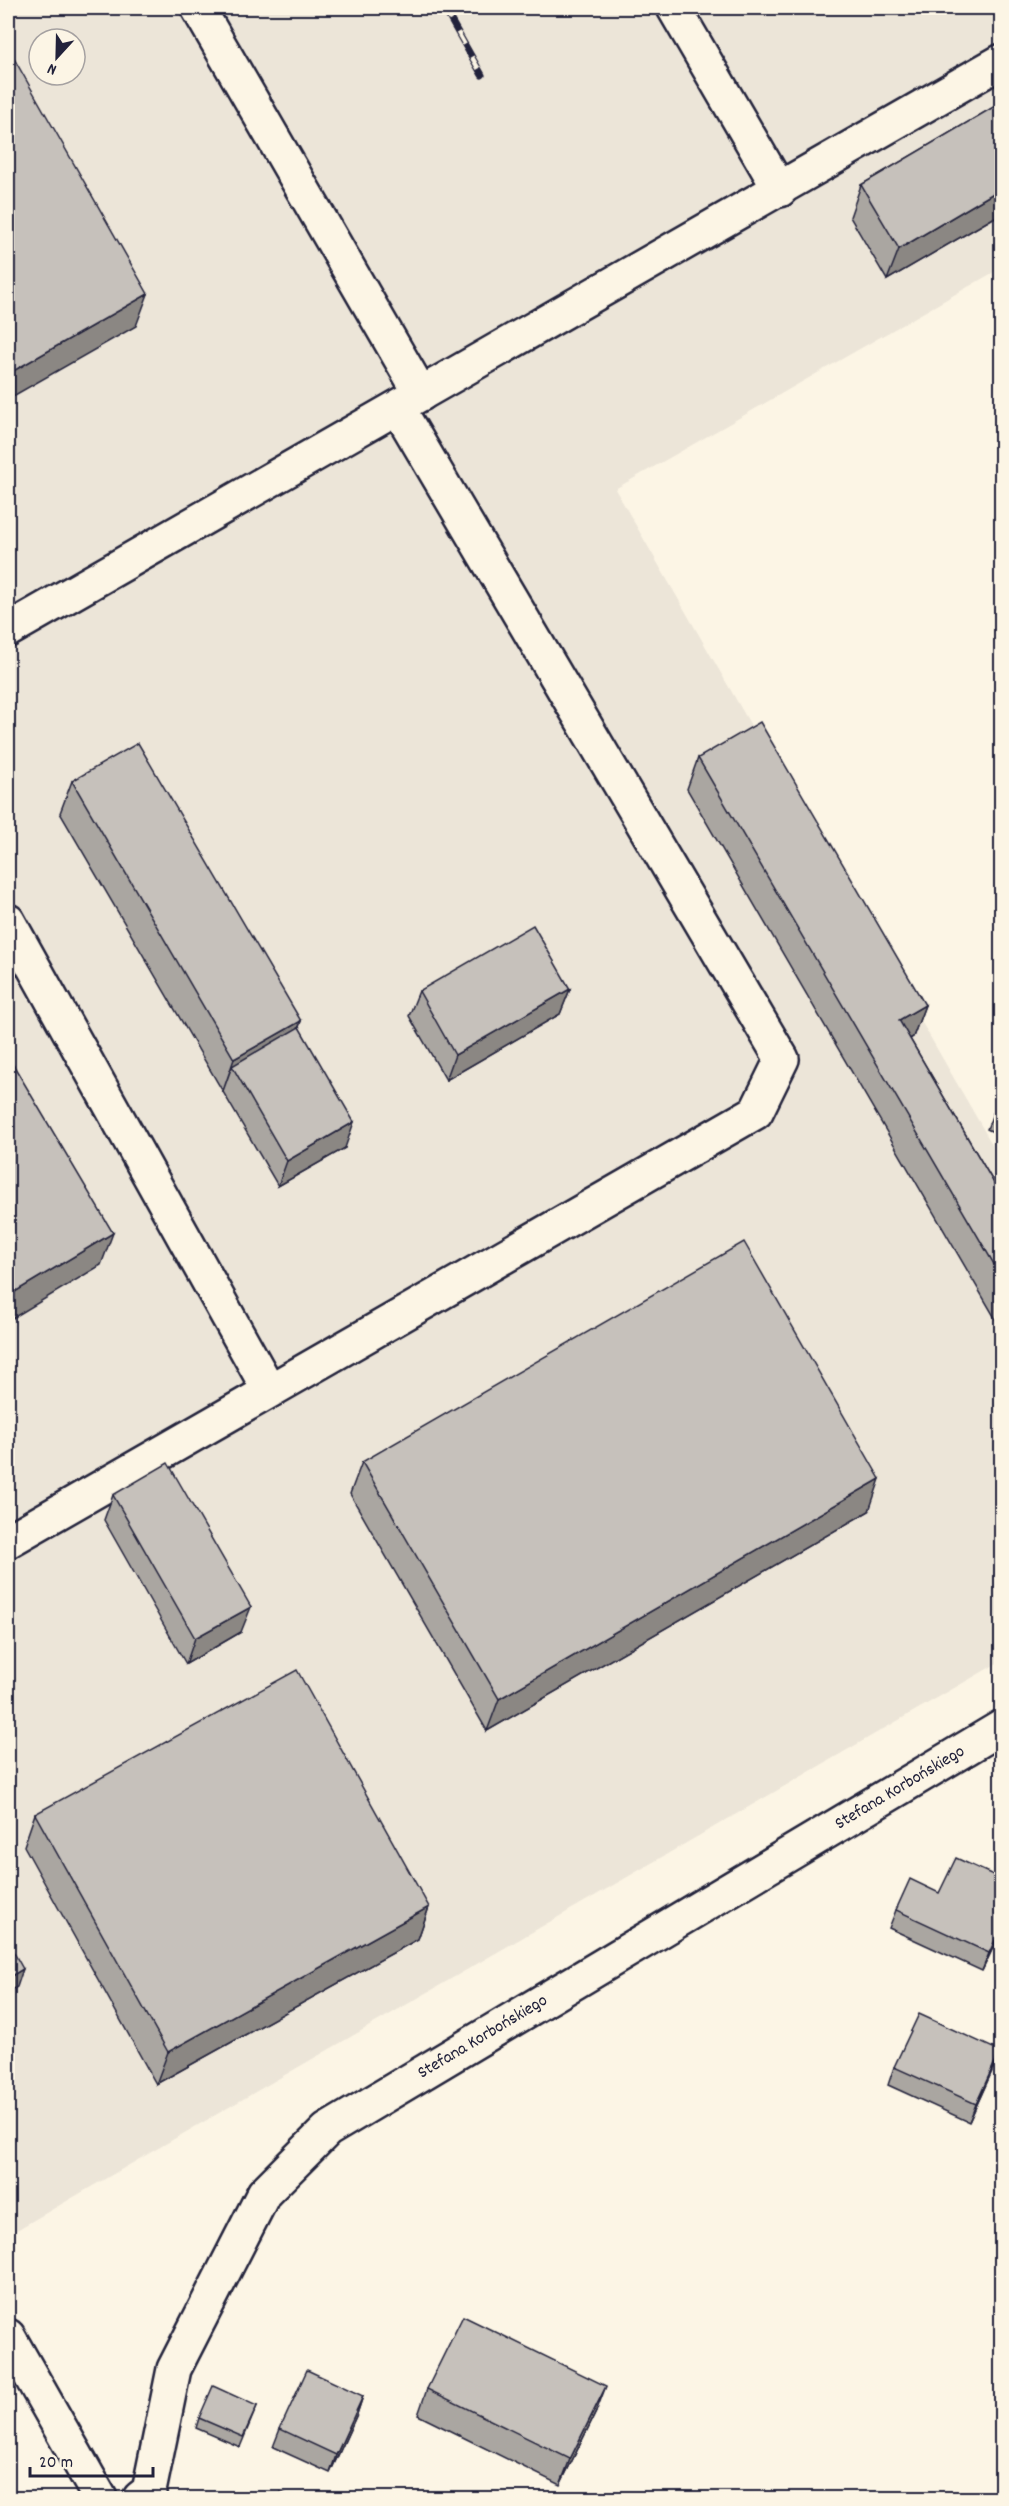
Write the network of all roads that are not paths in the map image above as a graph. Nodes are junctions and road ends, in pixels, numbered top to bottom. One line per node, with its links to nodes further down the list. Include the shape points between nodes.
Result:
1 (198, 8): 5 (street)
2 (674, 8): 4 (street)
3 (1002, 61): 4 (street)
4 (780, 190): 5 (street)
5 (410, 401): 6 (street); 8 (street, via 782,1059 756,1112)
6 (8, 630)
7 (8, 921): 8 (street)
8 (269, 1390): 9 (street)
9 (8, 1541)
10 (1002, 1727): 13 (street, Stefana Korbońskiego, via 327,2130 264,2193 174,2369 149,2491)
11 (8, 2336): 12 (street)
12 (100, 2499)
13 (140, 2499)

